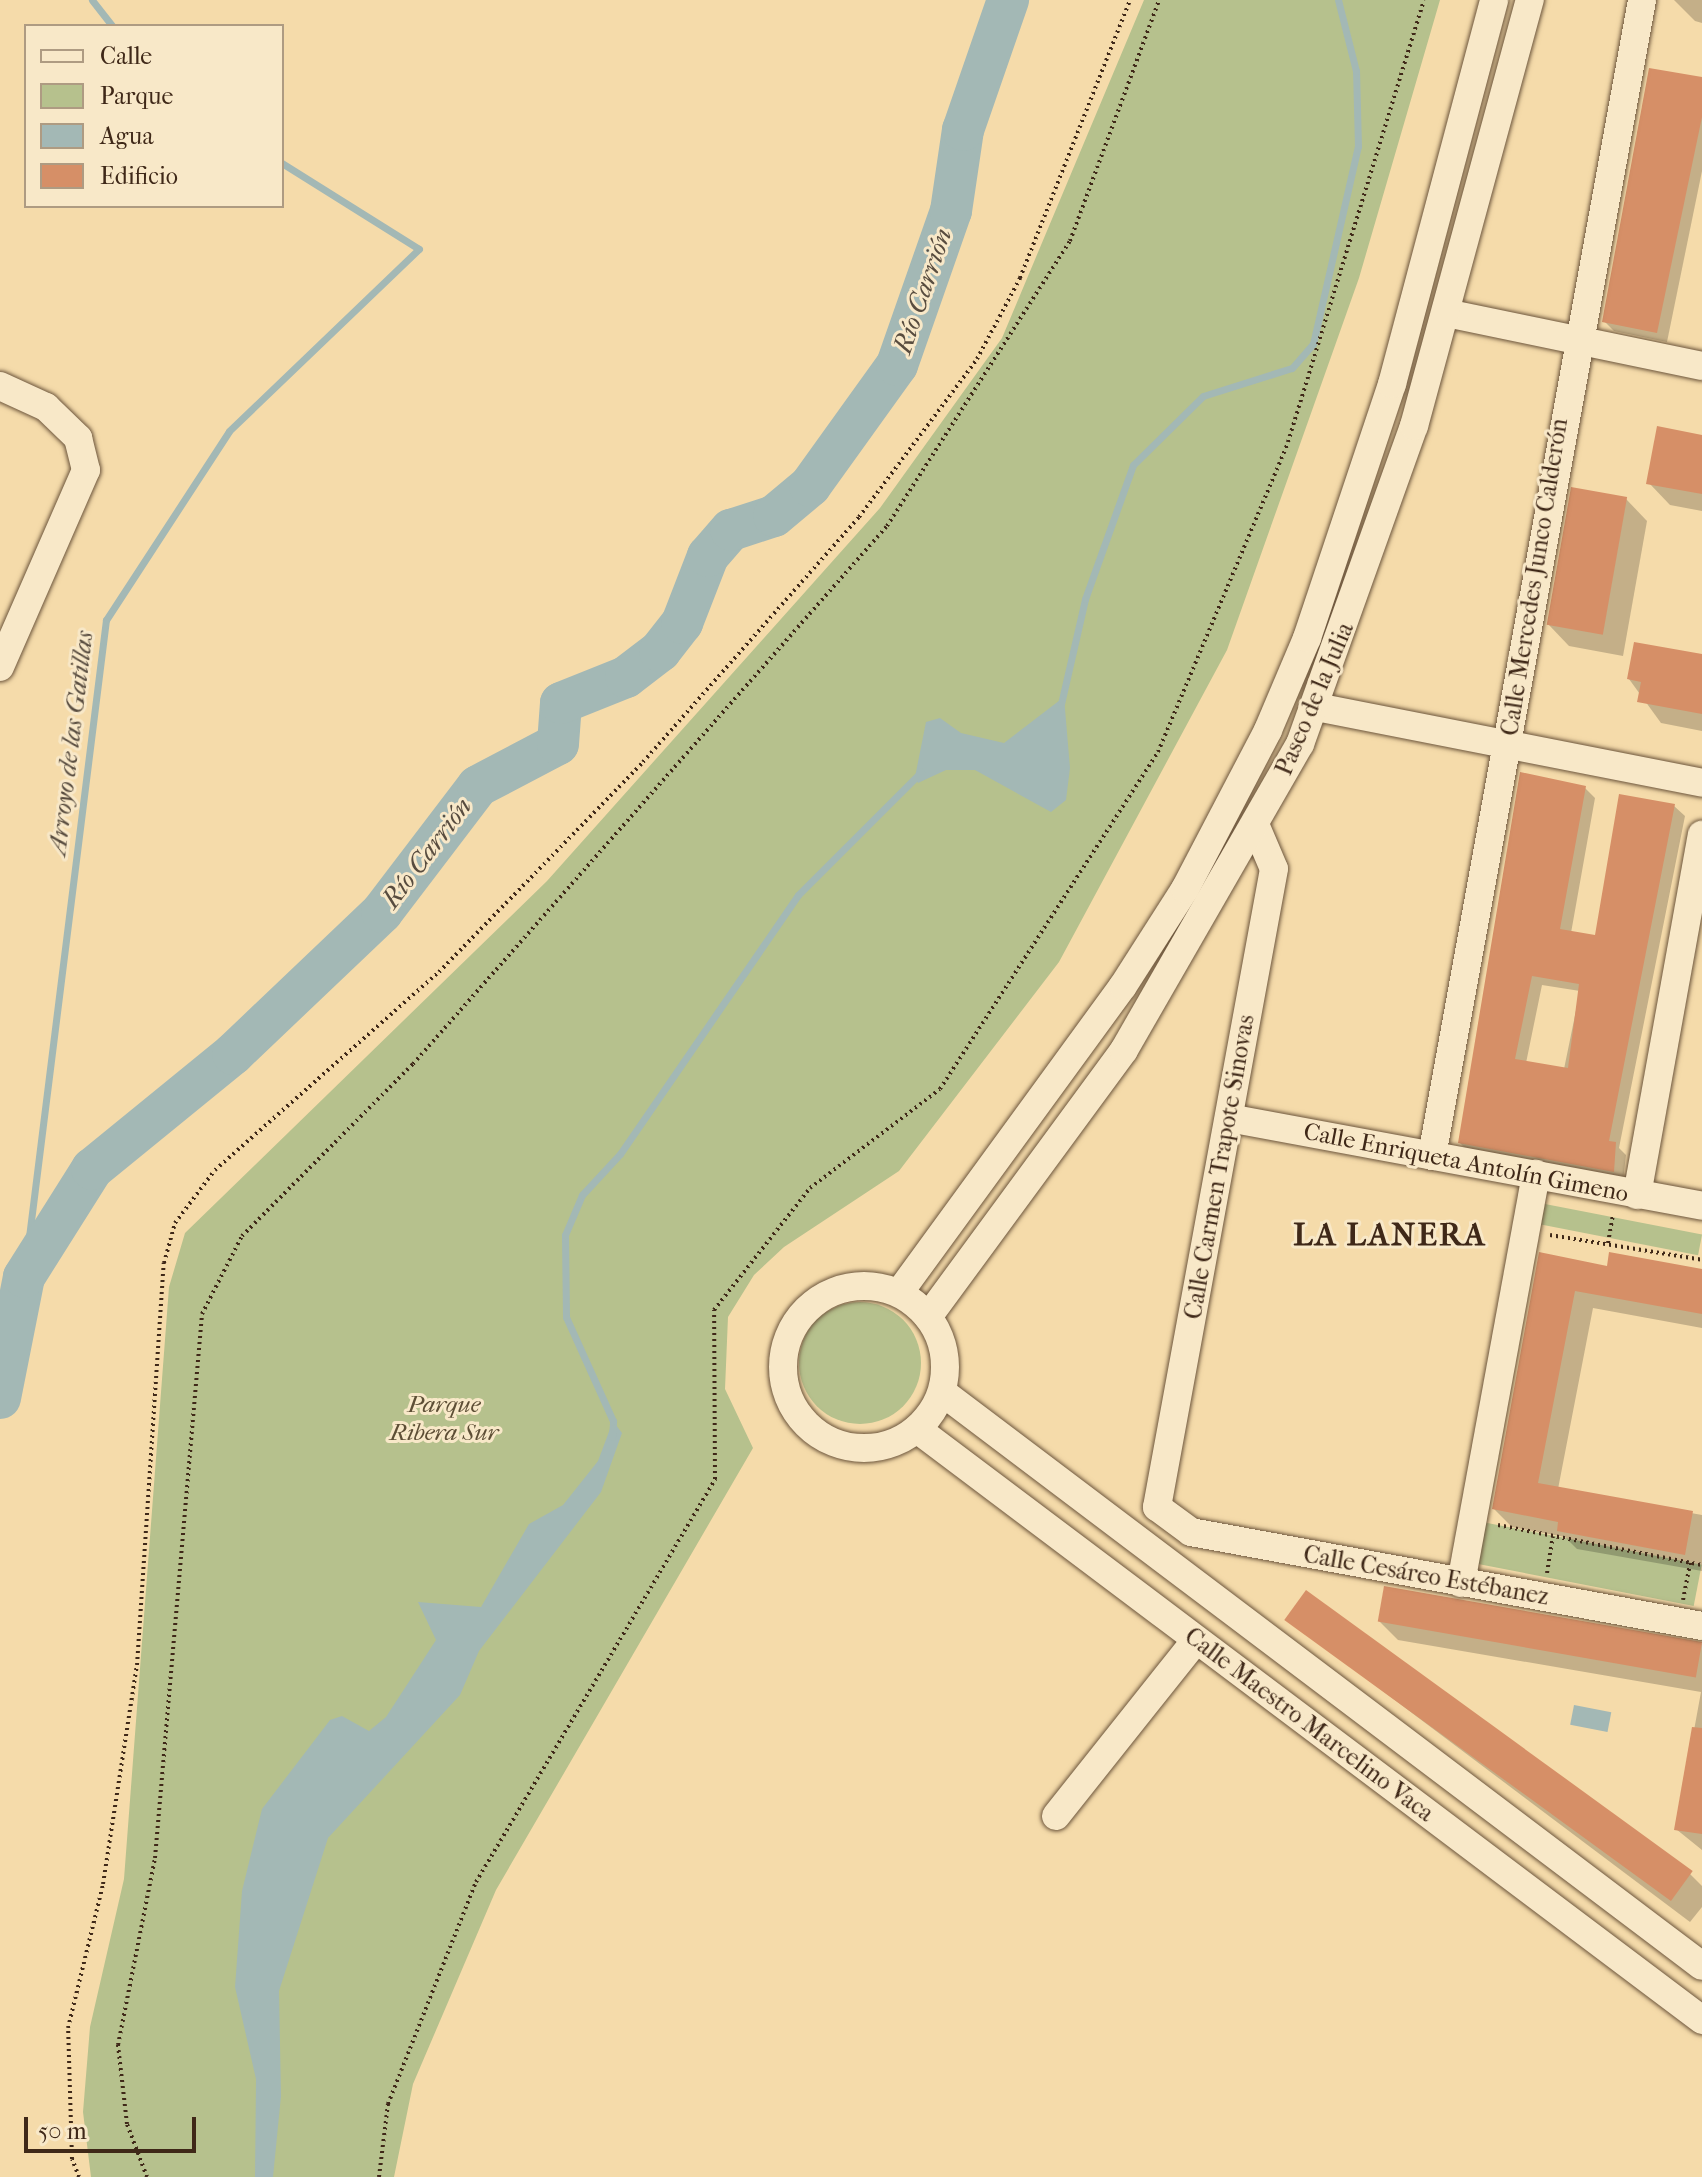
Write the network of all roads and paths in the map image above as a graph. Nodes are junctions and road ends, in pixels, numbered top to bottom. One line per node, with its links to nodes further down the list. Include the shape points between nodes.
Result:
1 (1130, 0): 43 (path, via 1020,278 985,346 859,517 643,762 439,972 215,1170 175,1223 161,1295 137,1665 103,1884 68,2028 72,2159)
2 (1159, 0): 44 (path, via 1070,241 887,526 413,1064 242,1236 202,1314 155,1858 118,2045 127,2124)
3 (1424, 0): 45 (path, via 1288,442 1158,752 940,1089 810,1188 714,1310 715,1479 476,1882 388,2104)
4 (1494, 0): 26 (street, Paseo de la Julia, via 1392,384 1307,638 1268,730 1185,889 1123,986)
5 (1530, 0): 7 (street, Paseo de la Julia)
6 (1642, 0): 8 (street, Calle Mercedes Junco Calderón)
7 (1446, 313): 8 (street); 12 (street, Paseo de la Julia, via 1382,529)
8 (1574, 342): 9 (street); 13 (street, Calle Mercedes Junco Calderón)
9 (1702, 366)
10 (0, 386): 11 (street, via 46,407 78,438 86,470)
11 (0, 667)
12 (1316, 707): 13 (street); 15 (street, Paseo de la Julia)
13 (1507, 745): 14 (street); 18 (street, Calle Mercedes Junco Calderón)
14 (1702, 783)
15 (1257, 829): 17 (street, Calle Carmen Trapote Sinovas, via 1274,869); 27 (street, Paseo de la Julia, via 1124,1050)
16 (1702, 835): 20 (street)
17 (1229, 1118): 18 (street, Calle Enriqueta Antolín Gimeno); 30 (street, Calle Carmen Trapote Sinovas)
18 (1432, 1156): 19 (street, Calle Enriqueta Antolín Gimeno)
19 (1536, 1174): 20 (street, Calle Enriqueta Antolín Gimeno); 23 (street)
20 (1637, 1195): 21 (street, Calle Enriqueta Antolín Gimeno)
21 (1702, 1206)
22 (1613, 1214): 24 (path)
23 (1524, 1231): 24 (path); 31 (street)
24 (1608, 1244): 25 (path)
25 (1702, 1260)
26 (899, 1293): 27 (street); 29 (street, via 859,1285 831,1291 800,1314 782,1368 799,1417 836,1444 883,1447)
27 (928, 1317): 28 (street, via 945,1353)
28 (942, 1392): 29 (street); 41 (street, Calle Maestro Marcelino Vaca)
29 (917, 1429): 39 (street, Calle Maestro Marcelino Vaca)
30 (1157, 1507): 36 (street, Calle Cesáreo Estébanez, via 1191,1532)
31 (1472, 1520): 32 (path); 36 (street)
32 (1553, 1536): 33 (path); 35 (path)
33 (1690, 1563): 34 (path); 37 (path)
34 (1702, 1565)
35 (1547, 1578)
36 (1461, 1583): 38 (street, Calle Cesáreo Estébanez)
37 (1683, 1605)
38 (1702, 1626)
39 (1196, 1640): 40 (street); 42 (street, Calle Maestro Marcelino Vaca)
40 (1056, 1816)
41 (1702, 1966)
42 (1702, 2020)
43 (79, 2177)
44 (147, 2177)
45 (379, 2177)

